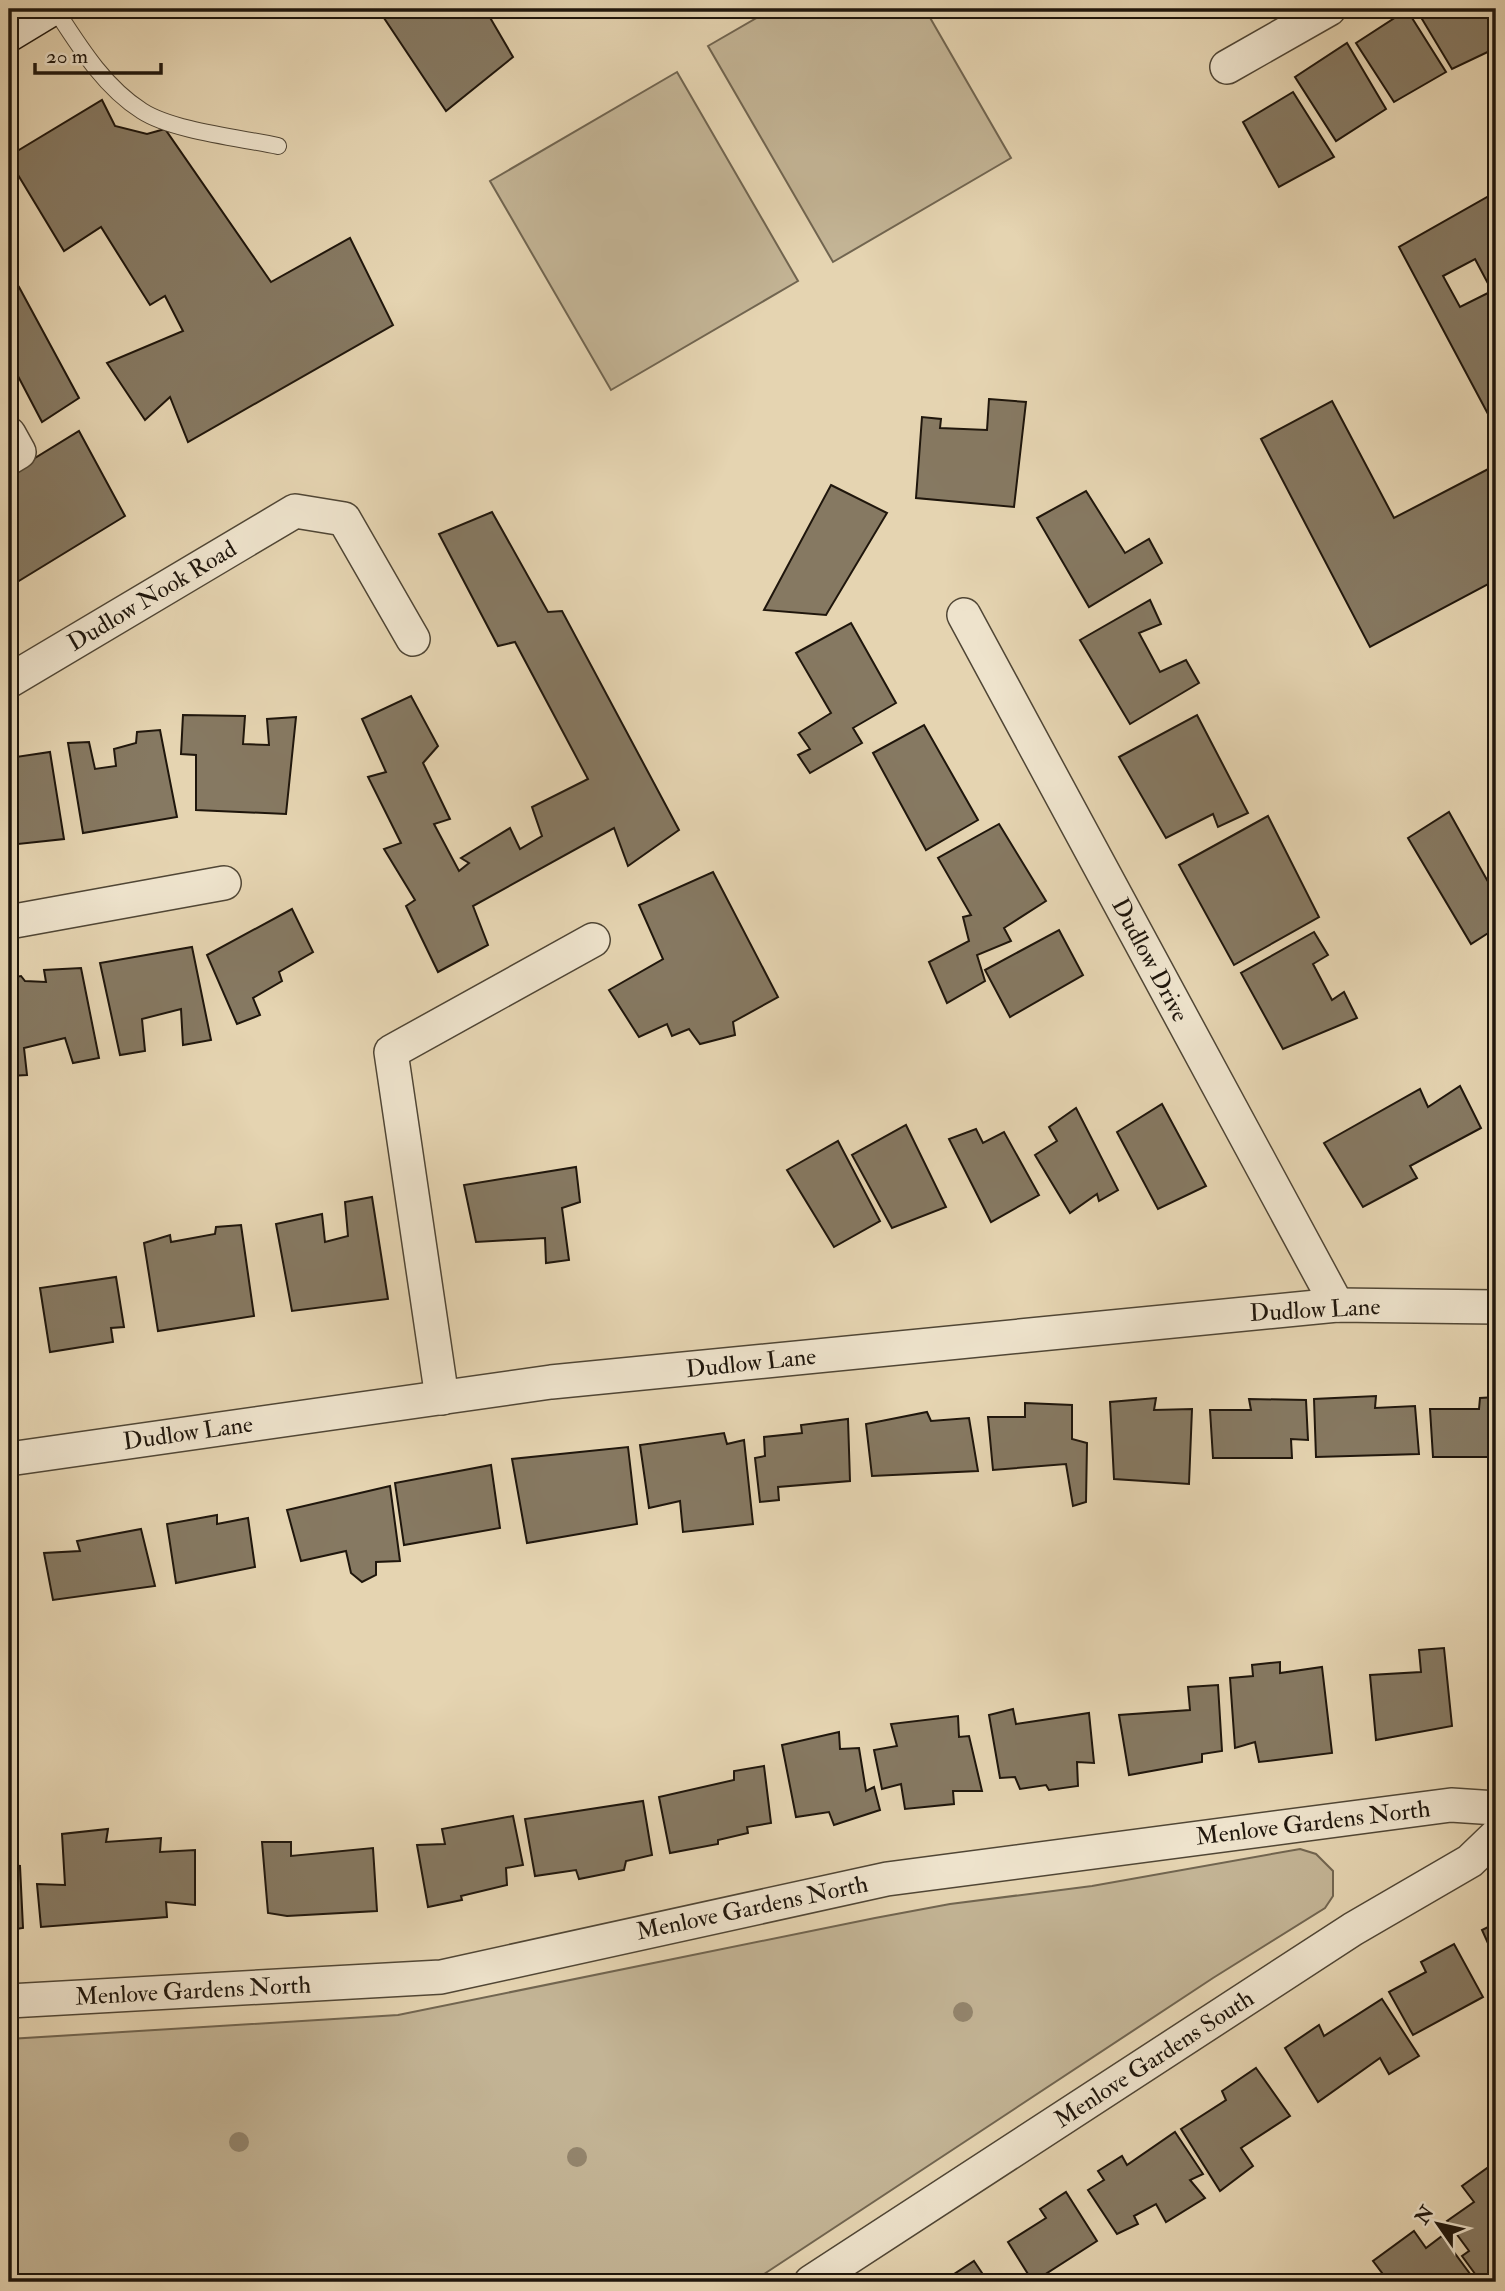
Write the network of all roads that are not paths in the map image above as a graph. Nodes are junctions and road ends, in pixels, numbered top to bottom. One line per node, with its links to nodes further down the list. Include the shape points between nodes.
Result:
1 (47, 9): 4 (street)
2 (55, 9): 6 (lane, via 111,85 144,113 169,123)
3 (1329, 9): 5 (street)
4 (9, 32)
5 (1227, 67)
6 (278, 146)
7 (9, 433): 8 (street, via 19,452)
8 (9, 458)
9 (964, 615): 15 (street, Dudlow Drive)
10 (413, 639): 11 (street, Dudlow Nook Road, via 344,519 295,511)
11 (9, 681)
12 (223, 883): 13 (street)
13 (9, 922)
14 (593, 940): 17 (street, via 391,1052)
15 (1337, 1305): 16 (street, Dudlow Lane); 17 (street, Dudlow Lane, via 551,1382)
16 (1496, 1307)
17 (442, 1398): 18 (street, Dudlow Lane)
18 (9, 1459)
19 (1496, 1808): 21 (street, Menlove Gardens North, via 1451,1805 887,1879 441,1977)
20 (1496, 1836): 22 (street, Menlove Gardens South, via 1470,1861 1353,1929)
21 (9, 2001)
22 (811, 2282)

